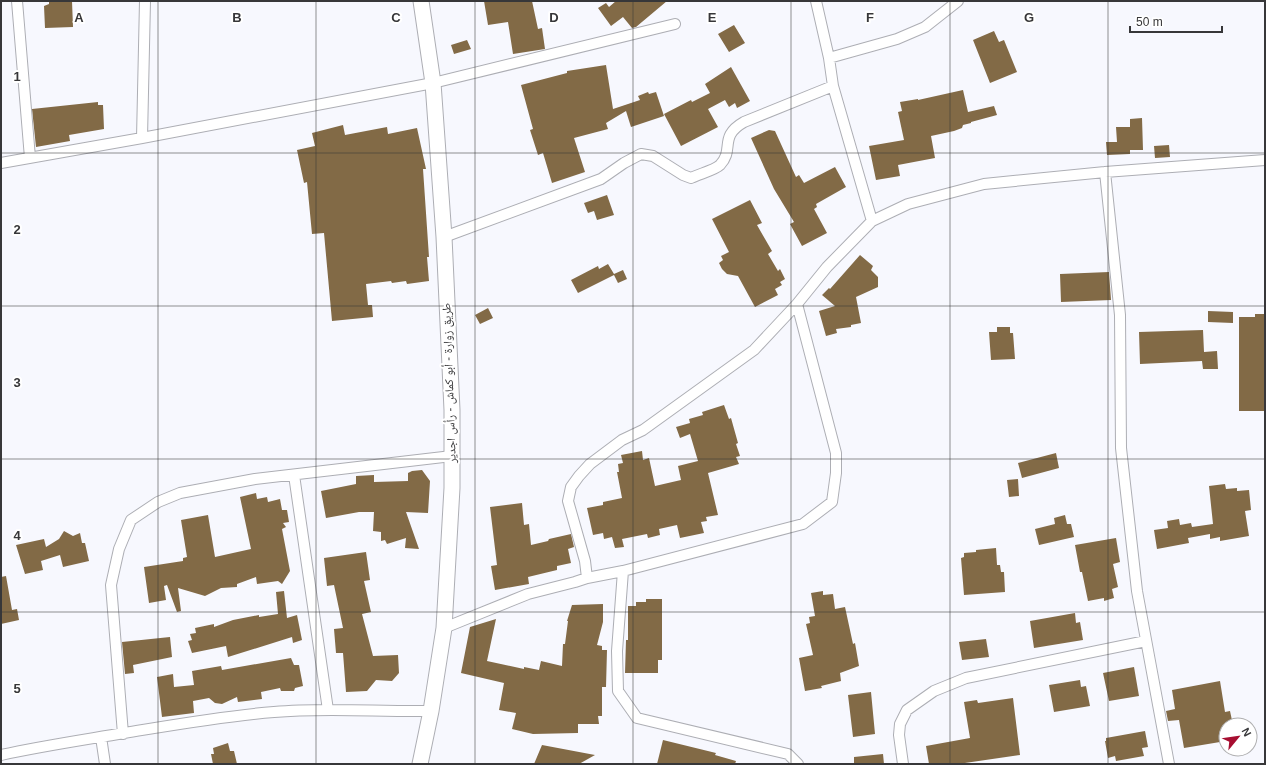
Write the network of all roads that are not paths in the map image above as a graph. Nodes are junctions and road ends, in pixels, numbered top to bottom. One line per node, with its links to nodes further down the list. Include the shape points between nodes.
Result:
1 (17, 1): 11 (street)
2 (145, 1): 10 (street)
3 (421, 1): 8 (main road, طريق زوارة - أبو كماش - رأس اجدير)
4 (816, 1): 7 (street)
5 (958, 1): 7 (street, via 925,27 897,39)
6 (675, 24): 8 (street)
7 (829, 58): 9 (street)
8 (433, 83): 10 (street); 16 (main road, طريق زوارة - أبو كماش - رأس اجدير)
9 (833, 86): 15 (street); 16 (street, via 735,127 729,135 725,158 719,166 691,178 653,156 641,154 601,179)
10 (142, 138): 11 (street)
11 (30, 158): 13 (street)
12 (1265, 160): 14 (street)
13 (1, 163)
14 (1105, 172): 15 (street, via 984,184 908,204); 23 (street, via 1120,315 1121,448 1137,591)
15 (872, 221): 17 (street, via 827,267)
16 (444, 237): 18 (main road, طريق زوارة - أبو كماش - رأس اجدير)
17 (797, 304): 20 (street, via 836,453 832,502 803,524); 21 (street, via 754,350 642,430 622,440 590,464 579,476 571,487 568,501 585,561)
18 (452, 456): 19 (street); 22 (main road, طريق زوارة - أبو كماش - رأس اجدير)
19 (294, 475): 24 (street); 26 (street, via 255,479 180,493 158,502 131,520 119,549 111,585)
20 (623, 571): 21 (street); 31 (street, via 617,651 618,691 637,718 788,754)
21 (587, 578): 22 (street, via 528,594)
22 (444, 628): 25 (main road, طريق زوارة - أبو كماش - رأس اجدير)
23 (1146, 641): 32 (street, via 966,678 934,691 907,710 900,724); 33 (street)
24 (328, 710): 25 (street); 26 (street, via 275,712 213,719)
25 (431, 711): 30 (main road, طريق زوارة - أبو كماش - رأس اجدير)
26 (123, 734): 27 (street)
27 (101, 737): 28 (street); 29 (street)
28 (1, 755)
29 (106, 764)
30 (420, 764)
31 (798, 764)
32 (903, 764)
33 (1169, 764)

